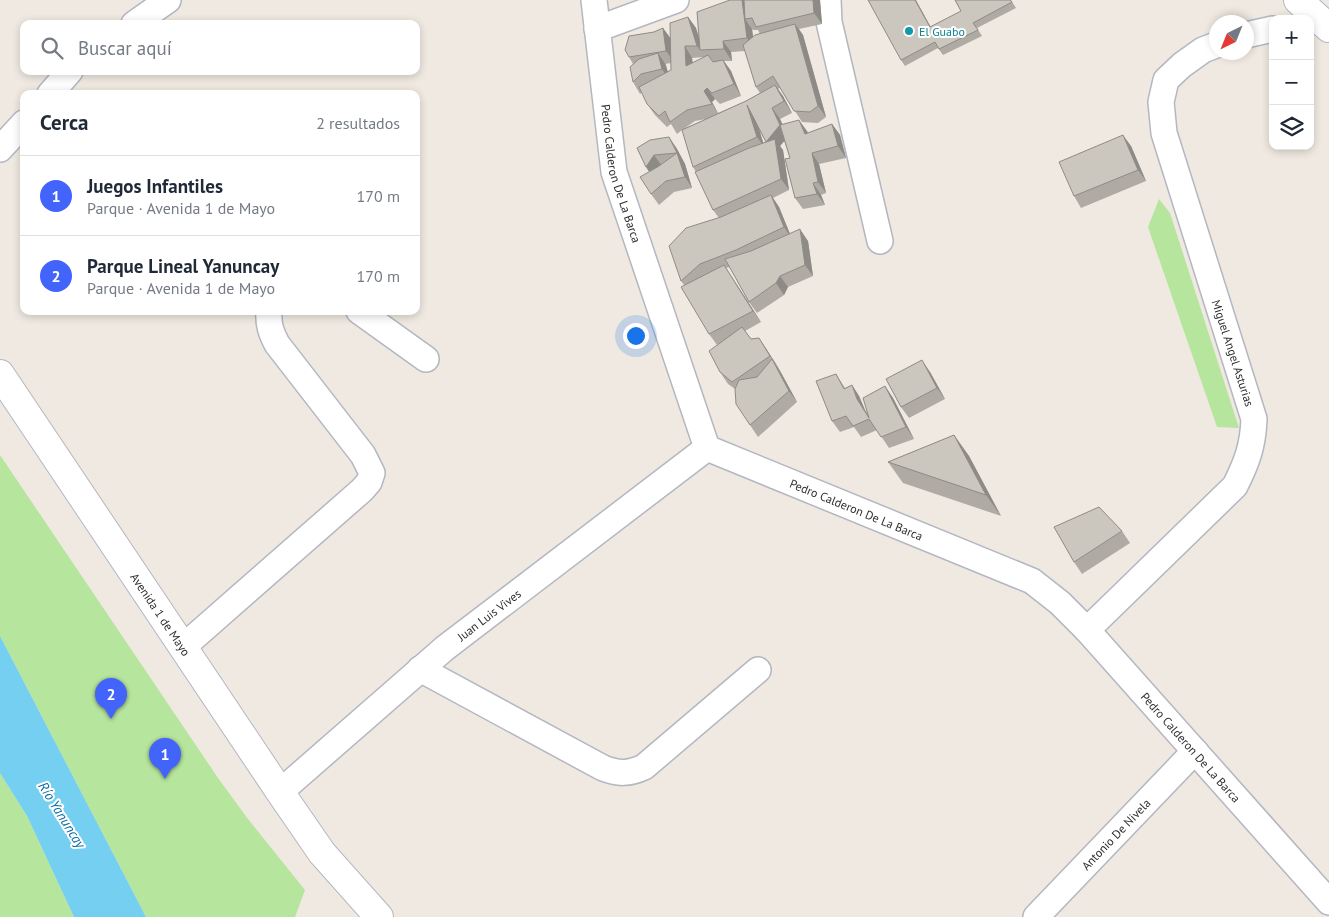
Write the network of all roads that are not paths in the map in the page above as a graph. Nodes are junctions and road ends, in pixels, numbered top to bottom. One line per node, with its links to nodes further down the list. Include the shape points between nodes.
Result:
1 (168, 0): 6 (street)
2 (594, 0): 8 (street, Pedro Calderon De La Barca)
3 (676, 0): 8 (street)
4 (828, 0): 16 (street, via 829,22)
5 (1298, 0): 7 (main road)
6 (140, 20)
7 (1319, 22)
8 (596, 30): 21 (street, Pedro Calderon De La Barca, via 614,172)
9 (1269, 30): 10 (street)
10 (1254, 33)
11 (1209, 48): 22 (street, Miguel Angel Asturias, via 1166,80 1161,102 1164,133 1254,419 1253,441 1235,486)
12 (67, 75): 13 (street)
13 (53, 90)
14 (20, 127): 15 (street)
15 (0, 149)
16 (880, 241)
17 (269, 315): 23 (street, via 270,332 277,344 363,455 372,473 362,490)
18 (365, 315): 19 (street)
19 (426, 358)
20 (0, 374): 23 (main road, Avenida 1 de Mayo)
21 (708, 448): 22 (street, Pedro Calderon De La Barca, via 1032,581); 24 (street, Juan Luis Vives)
22 (1087, 630): 26 (street, Pedro Calderon De La Barca)
23 (183, 647): 27 (main road, Avenida 1 de Mayo)
24 (420, 669): 25 (street, via 603,768 624,773 644,767); 27 (street, Juan Luis Vives)
25 (758, 670)
26 (1195, 751): 29 (street, Pedro Calderon De La Barca); 32 (street, Antonio De Nivela)
27 (280, 792): 28 (main road, Avenida 1 de Mayo)
28 (322, 853): 30 (main road, Avenida 1 de Mayo); 31 (main road, Avenida 1 de Mayo)
29 (1329, 902)
30 (352, 917)
31 (379, 917)
32 (1036, 917)

